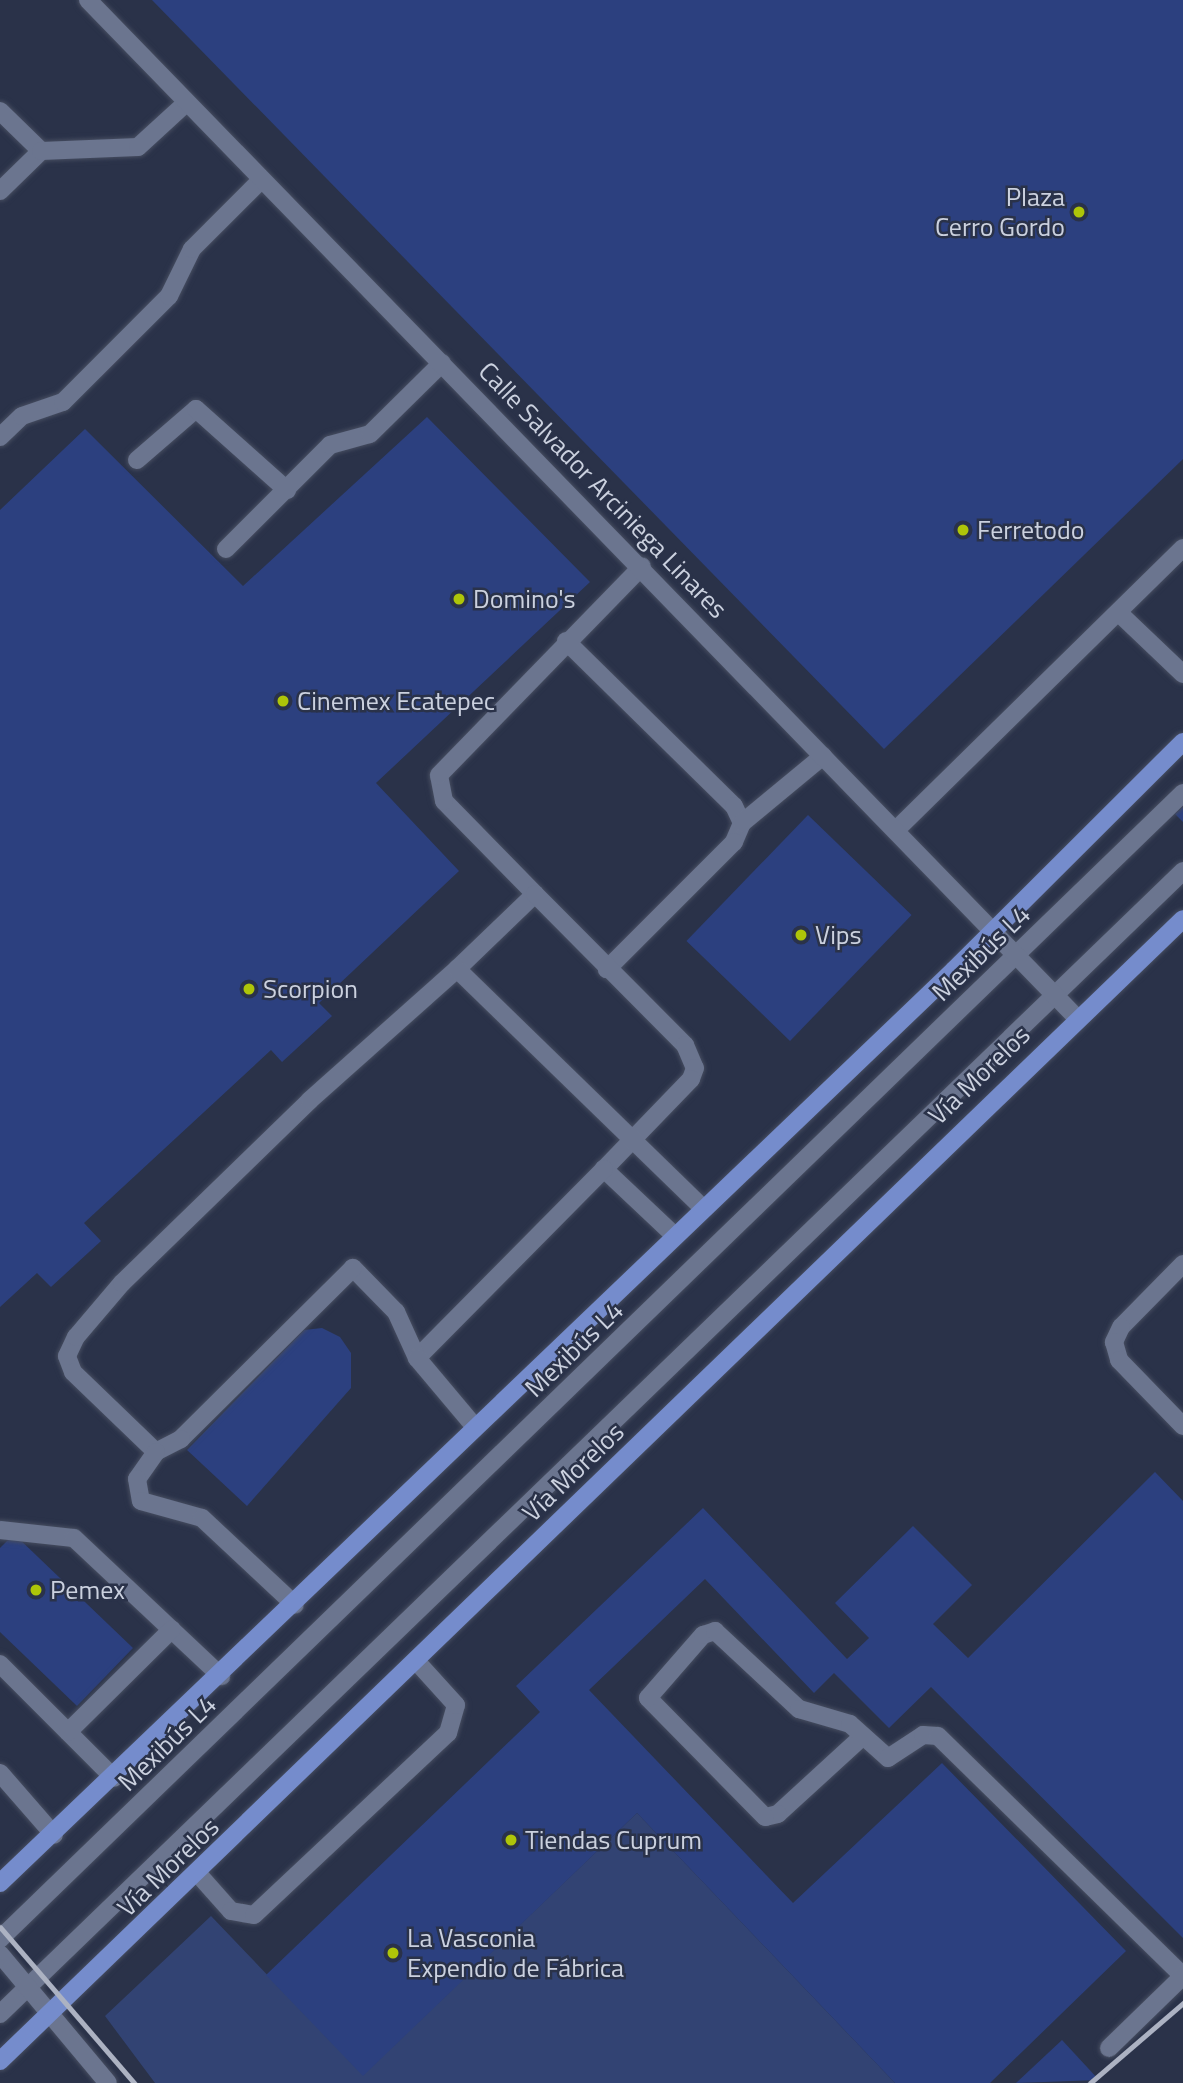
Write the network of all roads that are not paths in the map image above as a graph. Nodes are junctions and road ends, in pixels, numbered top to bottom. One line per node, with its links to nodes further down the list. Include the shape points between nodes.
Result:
1 (88, 0): 2 (street, Calle Salvador Arciniega Linares)
2 (186, 103): 4 (street, via 138,147); 5 (street, Calle Salvador Arciniega Linares)
3 (0, 111): 4 (street)
4 (41, 151): 6 (street)
5 (260, 181): 7 (street, Calle Salvador Arciniega Linares); 8 (street, via 192,249 169,296 72,393 59,405 22,416)
6 (0, 191)
7 (442, 362): 10 (street, via 370,434 330,445); 13 (street, Calle Salvador Arciniega Linares)
8 (0, 436)
9 (137, 460): 10 (street, via 196,409)
10 (287, 490): 12 (street)
11 (1183, 548): 14 (street)
12 (226, 549)
13 (642, 566): 15 (street); 18 (street, Calle Salvador Arciniega Linares)
14 (1120, 614): 16 (street); 21 (street)
15 (566, 641): 20 (street, via 734,806); 23 (street, via 445,767 437,785 444,801)
16 (1183, 674)
17 (1183, 742): 25 (main road)
18 (822, 756): 20 (street); 21 (street, Calle Salvador Arciniega Linares)
19 (1183, 793): 26 (street, Mexibús L4)
20 (742, 823): 28 (street, via 734,842)
21 (897, 829): 25 (street, Calle Salvador Arciniega Linares)
22 (1183, 871): 29 (street)
23 (536, 894): 27 (street); 28 (street)
24 (1183, 919): 30 (main road, Vía Morelos)
25 (993, 932): 26 (street, Calle Salvador Arciniega Linares); 33 (main road)
26 (1016, 956): 29 (street, Calle Salvador Arciniega Linares); 53 (street, Mexibús L4)
27 (457, 969): 31 (street); 39 (street, via 310,1100 76,1337 67,1356 73,1372)
28 (607, 969): 31 (street, via 685,1045 695,1068 684,1088)
29 (1055, 994): 30 (street, Calle Salvador Arciniega Linares); 56 (street)
30 (1078, 1019): 43 (main road, Vía Morelos)
31 (631, 1142): 32 (street); 33 (street)
32 (604, 1169): 34 (street); 36 (street)
33 (703, 1208): 34 (main road)
34 (675, 1236): 38 (main road)
35 (1183, 1264): 37 (street, via 1121,1326 1114,1342 1119,1360)
36 (417, 1358): 38 (street); 39 (street, via 396,1312 353,1268 181,1439)
37 (1183, 1426)
38 (475, 1427): 41 (main road)
39 (156, 1452): 41 (street, via 137,1479 141,1501 202,1518)
40 (0, 1530): 42 (street, via 74,1538)
41 (295, 1605): 45 (main road)
42 (172, 1629): 45 (street); 46 (street)
43 (417, 1662): 51 (main road, Vía Morelos); 51 (street, via 456,1704 448,1733 254,1915 232,1911)
44 (0, 1664): 46 (street)
45 (221, 1675): 49 (main road)
46 (68, 1732): 49 (street)
47 (863, 1736): 47 (street, via 842,1720 799,1709 715,1631 703,1635 648,1698 765,1816 778,1814); 55 (street, via 892,1759 923,1735 945,1741)
48 (0, 1773): 50 (street)
49 (114, 1778): 50 (main road)
50 (54, 1835): 52 (main road)
51 (199, 1875): 58 (main road, Vía Morelos)
52 (0, 1883)
53 (0, 1939)
54 (0, 1954): 56 (street)
55 (1183, 1976): 59 (street)
56 (26, 1988): 57 (street); 58 (street)
57 (0, 2014)
58 (48, 2015): 60 (main road, Vía Morelos); 61 (street)
59 (1110, 2048)
60 (0, 2061)
61 (108, 2083)

